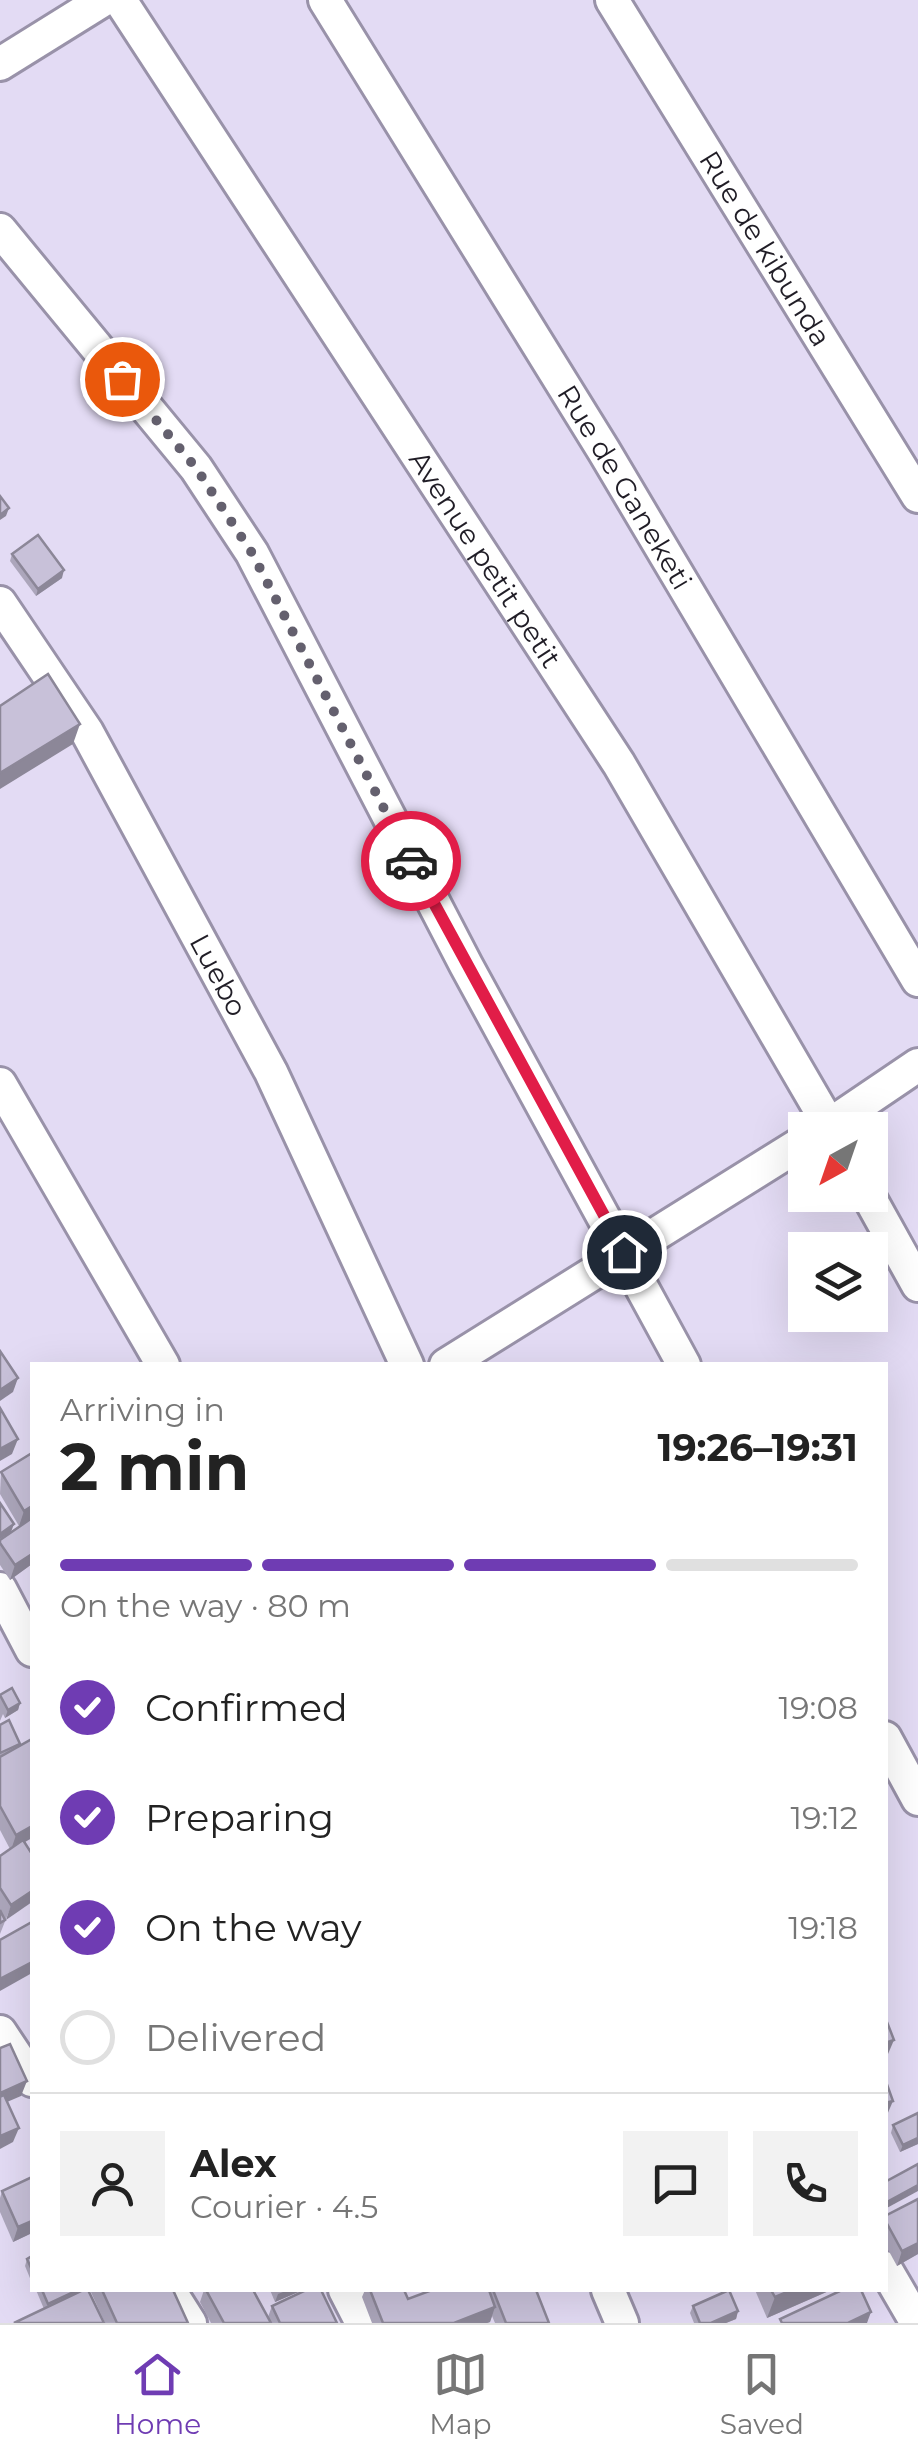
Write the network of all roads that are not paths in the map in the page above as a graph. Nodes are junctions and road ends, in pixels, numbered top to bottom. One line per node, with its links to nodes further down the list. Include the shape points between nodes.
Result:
1 (103, 0): 5 (street)
2 (120, 0): 12 (street, Avenue petit petit, via 619,764)
3 (325, 0): 9 (street, Rue de Ganeketi, via 604,451)
4 (612, 0): 7 (street, Rue de kibunda)
5 (0, 64)
6 (0, 230): 16 (street, via 196,468 252,553)
7 (918, 496)
8 (0, 603): 19 (street, Luebo, via 87,732 271,1072)
9 (918, 980)
10 (918, 1066): 13 (street)
11 (0, 1084): 18 (street)
12 (811, 1112)
13 (851, 1112)
14 (788, 1153): 16 (street)
15 (877, 1212): 17 (street)
16 (624, 1252): 20 (street); 21 (street)
17 (918, 1285)
18 (161, 1362)
19 (406, 1362)
20 (451, 1362)
21 (682, 1362)
22 (0, 1590): 23 (street)
23 (21, 1631)
24 (888, 1744): 25 (street)
25 (918, 1799)
26 (0, 2032): 27 (street)
27 (30, 2077)
28 (888, 2273): 35 (street)
29 (170, 2292): 32 (street)
30 (346, 2292): 33 (street)
31 (609, 2292): 34 (street)
32 (190, 2323)
33 (362, 2323)
34 (622, 2323)
35 (917, 2323)

